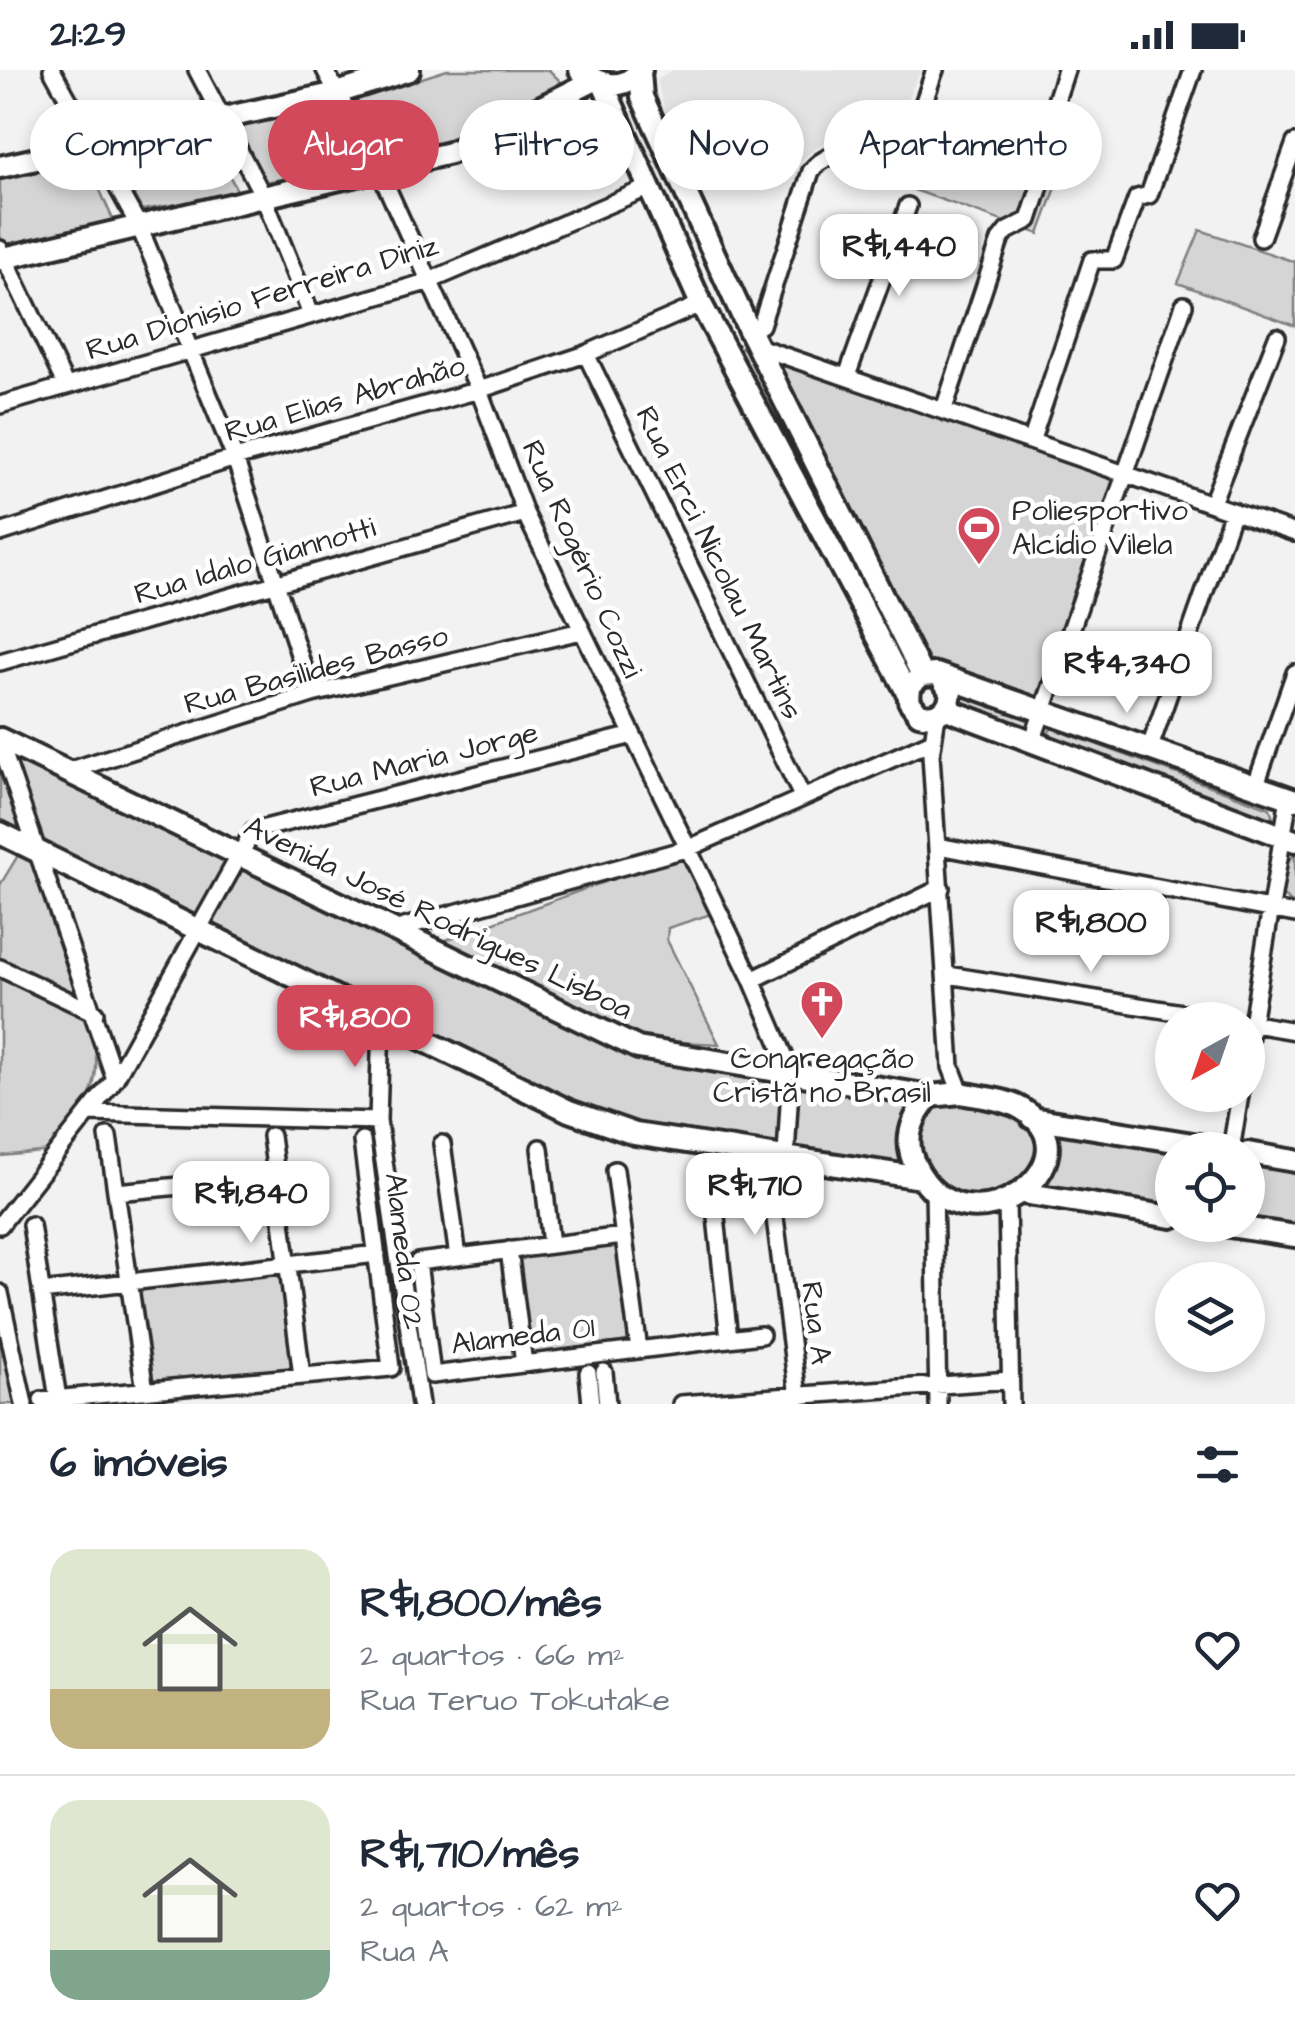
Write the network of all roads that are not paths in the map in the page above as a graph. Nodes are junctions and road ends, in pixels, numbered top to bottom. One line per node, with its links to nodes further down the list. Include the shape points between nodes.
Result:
1 (52, 70): 11 (street)
2 (196, 70): 12 (street)
3 (325, 70): 10 (street, Rua Rogério Cozzi)
4 (409, 70): 10 (main road)
5 (934, 70): 33 (street, via 920,112 901,133 816,164)
6 (1066, 70): 43 (street, via 1038,153 1042,180 1029,220 1000,240)
7 (1192, 70): 44 (street, via 1149,195 1137,198 1114,260 1092,260)
8 (640, 71): 9 (main road, via 630,82); 33 (main road, via 642,97)
9 (592, 78): 16 (main road); 20 (main road)
10 (336, 93): 13 (street, Rua Rogério Cozzi); 14 (main road)
11 (70, 100)
12 (213, 100)
13 (340, 100)
14 (248, 112)
15 (1295, 143): 27 (street)
16 (439, 156)
17 (30, 160): 19 (main road)
18 (248, 167): 24 (street)
19 (0, 168)
20 (647, 188): 29 (street, Rua Dionisio Ferreira Diniz); 30 (main road)
21 (121, 190): 26 (street)
22 (297, 190): 24 (main road)
23 (388, 190): 29 (street, Rua Rogério Cozzi)
24 (264, 198): 26 (main road); 32 (street)
25 (908, 206): 38 (street)
26 (140, 226): 28 (main road); 35 (street)
27 (1261, 238)
28 (2, 256): 40 (street)
29 (427, 282): 32 (street, Rua Dionisio Ferreira Diniz); 41 (street, Rua Rogério Cozzi)
30 (700, 304): 36 (street, Rua Elias Abrahão); 58 (main road)
31 (1184, 305): 46 (street)
32 (310, 312): 35 (street, Rua Dionisio Ferreira Diniz)
33 (752, 337): 37 (street); 39 (main road)
34 (1277, 337): 47 (street)
35 (190, 347): 40 (street, Rua Dionisio Ferreira Diniz); 45 (street)
36 (586, 354): 41 (street, Rua Elias Abrahão); 68 (street, Rua Erci Nicolau Martins)
37 (792, 358): 38 (street); 39 (street, via 777,365)
38 (848, 376): 43 (street)
39 (773, 380): 56 (main road)
40 (66, 386): 42 (street, Rua Dionisio Ferreira Diniz)
41 (478, 390): 45 (street, Rua Elias Abrahão); 49 (street, Rua Rogério Cozzi)
42 (0, 404)
43 (944, 410): 44 (street)
44 (1032, 440): 46 (street)
45 (235, 458): 51 (street, Rua Elias Abrahão); 52 (street)
46 (1129, 474): 47 (street); 60 (street)
47 (1212, 503): 48 (street)
48 (1233, 511): 50 (street); 65 (street)
49 (526, 512): 52 (street, Rua Idalo Giannotti); 53 (street, Rua Rogério Cozzi)
50 (1295, 533)
51 (0, 534)
52 (273, 585): 54 (street, Rua Idalo Giannotti); 57 (street)
53 (581, 631): 57 (street, Rua Basilides Basso); 61 (street, Rua Rogério Cozzi)
54 (0, 662)
55 (1295, 674): 67 (street)
56 (932, 676): 58 (main road); 59 (main road, via 951,692); 60 (main road)
57 (312, 694): 66 (street, Rua Basilides Basso)
58 (910, 701): 59 (main road, via 919,714); 64 (street)
59 (942, 712): 63 (main road); 64 (street)
60 (1042, 712): 63 (street); 65 (main road)
61 (633, 735): 73 (street, Rua Rogério Cozzi); 75 (street, Rua Maria Jorge, via 253,832)
62 (0, 741): 66 (main road, Avenida José Rodrigues Lisboa); 74 (street)
63 (1032, 742): 71 (main road)
64 (930, 746): 68 (street); 72 (street)
65 (1149, 750): 67 (main road)
66 (68, 771): 75 (main road, Avenida José Rodrigues Lisboa)
67 (1254, 786): 69 (main road)
68 (802, 796): 73 (street)
69 (1292, 799): 71 (street)
70 (0, 833): 74 (main road)
71 (1289, 838): 78 (street)
72 (938, 846): 77 (street); 78 (street)
73 (689, 848): 80 (street); 84 (street, Rua Rogério Cozzi)
74 (40, 852): 76 (main road)
75 (241, 855): 80 (main road, Avenida José Rodrigues Lisboa); 81 (street)
76 (55, 870): 81 (main road); 87 (street)
77 (941, 888): 83 (street); 84 (street)
78 (1270, 911): 79 (street); 85 (street)
79 (1295, 914)
80 (389, 931): 92 (main road, Avenida José Rodrigues Lisboa, via 638,1048)
81 (199, 934): 88 (main road); 93 (street)
82 (0, 968): 87 (street)
83 (948, 975): 86 (street); 91 (street)
84 (752, 980): 92 (street, Rua Rogério Cozzi)
85 (1254, 1002)
86 (1155, 1009)
87 (96, 1014): 93 (street)
88 (380, 1021): 98 (street); 105 (main road, via 569,1112 635,1134)
89 (1265, 1026): 90 (street)
90 (1295, 1031)
91 (951, 1067): 94 (street); 95 (street)
92 (791, 1071): 95 (main road, Avenida José Rodrigues Lisboa); 105 (street, Rua A)
93 (115, 1079): 96 (street)
94 (962, 1094): 95 (main road); 97 (main road, via 1020,1108)
95 (933, 1096): 110 (main road, via 911,1124 908,1143)
96 (90, 1113): 98 (street); 115 (street)
97 (1032, 1118): 101 (main road); 113 (main road, via 1046,1152 1037,1180)
98 (378, 1121): 138 (street)
99 (108, 1136): 111 (street)
100 (270, 1136): 109 (street)
101 (1155, 1138)
102 (362, 1141): 122 (street, Alameda 02)
103 (442, 1144): 123 (street)
104 (540, 1148): 120 (street)
105 (786, 1155): 110 (main road); 136 (street, Rua A, via 772,1196)
106 (1265, 1156): 107 (main road)
107 (1295, 1161)
108 (615, 1170): 118 (street)
109 (276, 1178): 111 (street); 124 (street)
110 (928, 1184): 113 (main road, via 965,1205); 134 (street)
111 (116, 1192): 125 (street)
112 (714, 1198): 129 (street)
113 (1014, 1198): 114 (main road); 133 (street)
114 (1155, 1215)
115 (0, 1225)
116 (31, 1225): 126 (street)
117 (1265, 1231): 119 (main road)
118 (623, 1236): 120 (street, Alameda 01); 130 (street)
119 (1295, 1236)
120 (550, 1245): 121 (street, Alameda 01)
121 (509, 1250): 123 (street, Alameda 01); 131 (street)
122 (377, 1254): 124 (street); 132 (street, Alameda 02, via 391,1368)
123 (458, 1257): 131 (street, Alameda 01, via 418,1262 432,1375)
124 (288, 1264): 125 (street); 132 (street)
125 (130, 1282): 126 (street); 135 (street)
126 (42, 1292): 135 (street, via 50,1399)
127 (0, 1293): 137 (street)
128 (761, 1334): 129 (street, Alameda 01)
129 (729, 1339): 130 (street, Alameda 01)
130 (638, 1350): 131 (street, Alameda 01)
131 (524, 1364)
132 (302, 1376): 135 (street)
133 (1010, 1380): 134 (street); 143 (street)
134 (938, 1383): 136 (street); 142 (street)
135 (145, 1390)
136 (798, 1399): 141 (street)
137 (24, 1404)
138 (420, 1404)
139 (590, 1404): 140 (street, via 596,1372)
140 (607, 1404)
141 (681, 1404)
142 (938, 1404)
143 (1011, 1404)

